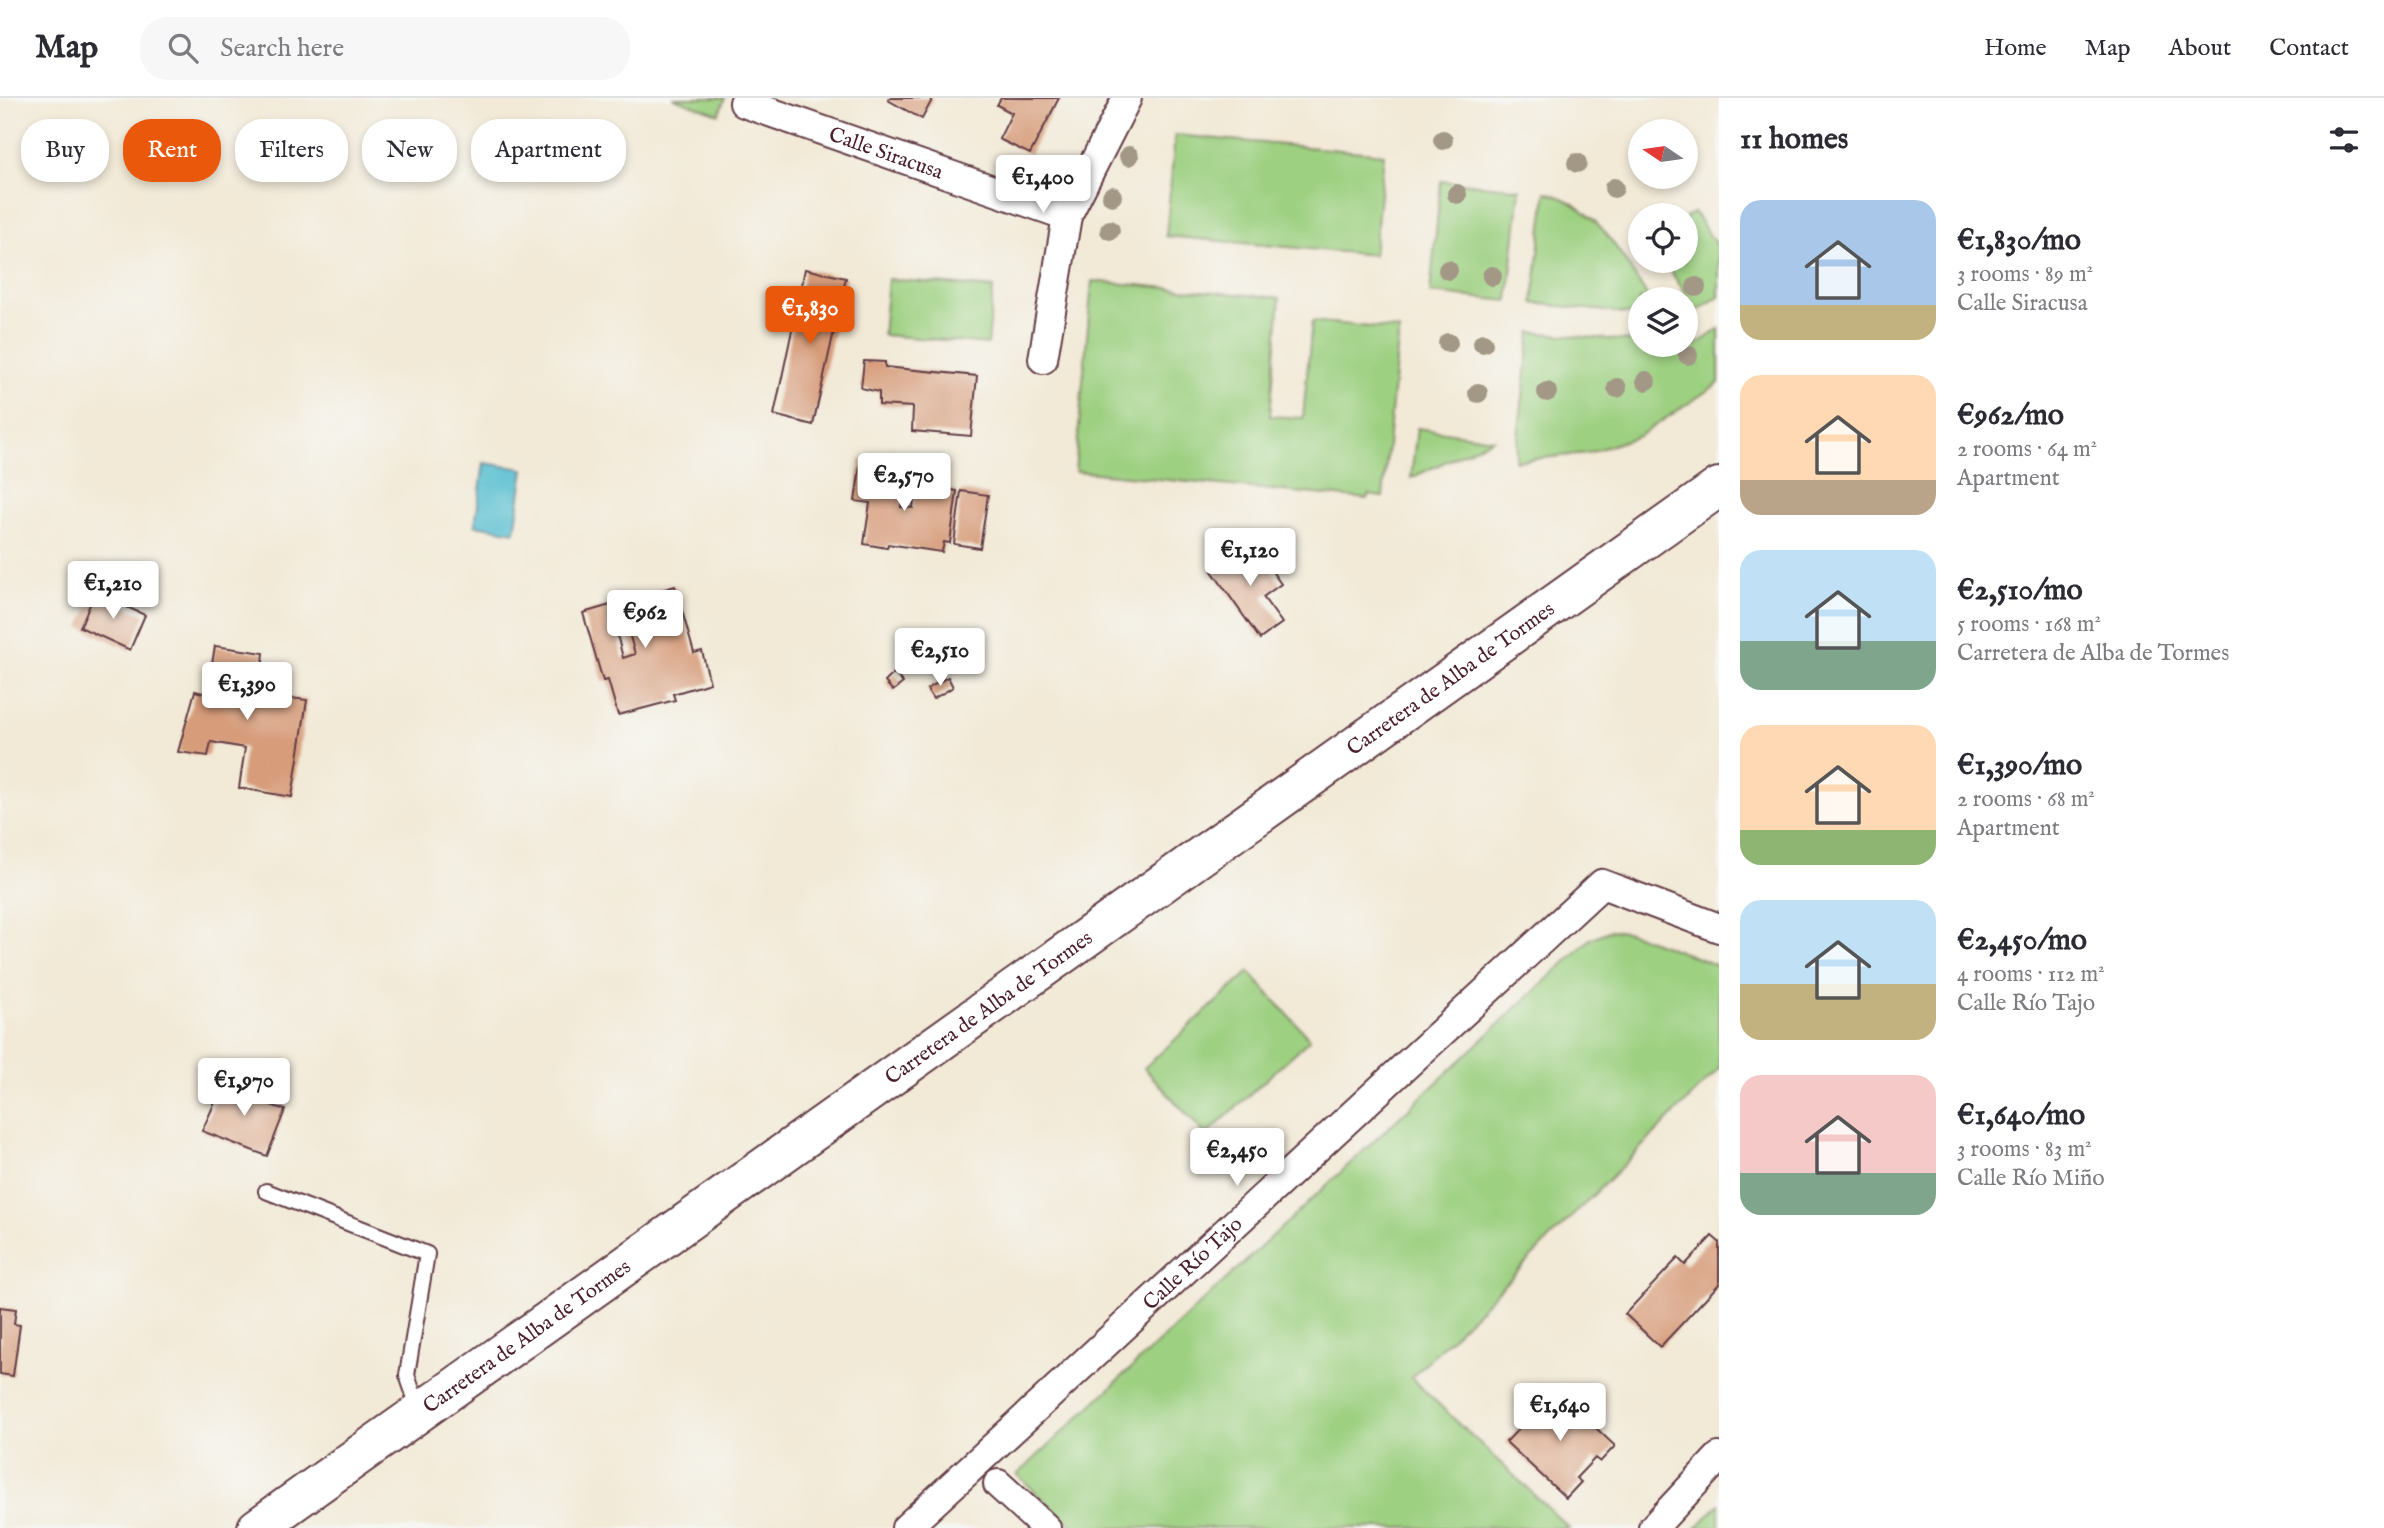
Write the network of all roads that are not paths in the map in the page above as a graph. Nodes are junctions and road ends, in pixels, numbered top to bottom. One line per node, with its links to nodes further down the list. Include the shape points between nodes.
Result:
1 (1127, 98): 3 (street)
2 (745, 100): 3 (street, Calle Siracusa)
3 (1068, 216): 4 (street)
4 (1044, 359)
5 (1719, 487): 8 (main road, Carretera de Alba de Tormes)
6 (1719, 928): 12 (street, Calle Río Tajo, via 1602,884)
7 (266, 1191): 8 (lane, via 427,1254 407,1375)
8 (420, 1412): 11 (main road, Carretera de Alba de Tormes)
9 (1719, 1457): 14 (street)
10 (999, 1484): 13 (street)
11 (257, 1528)
12 (906, 1528)
13 (1046, 1528)
14 (1653, 1528)

